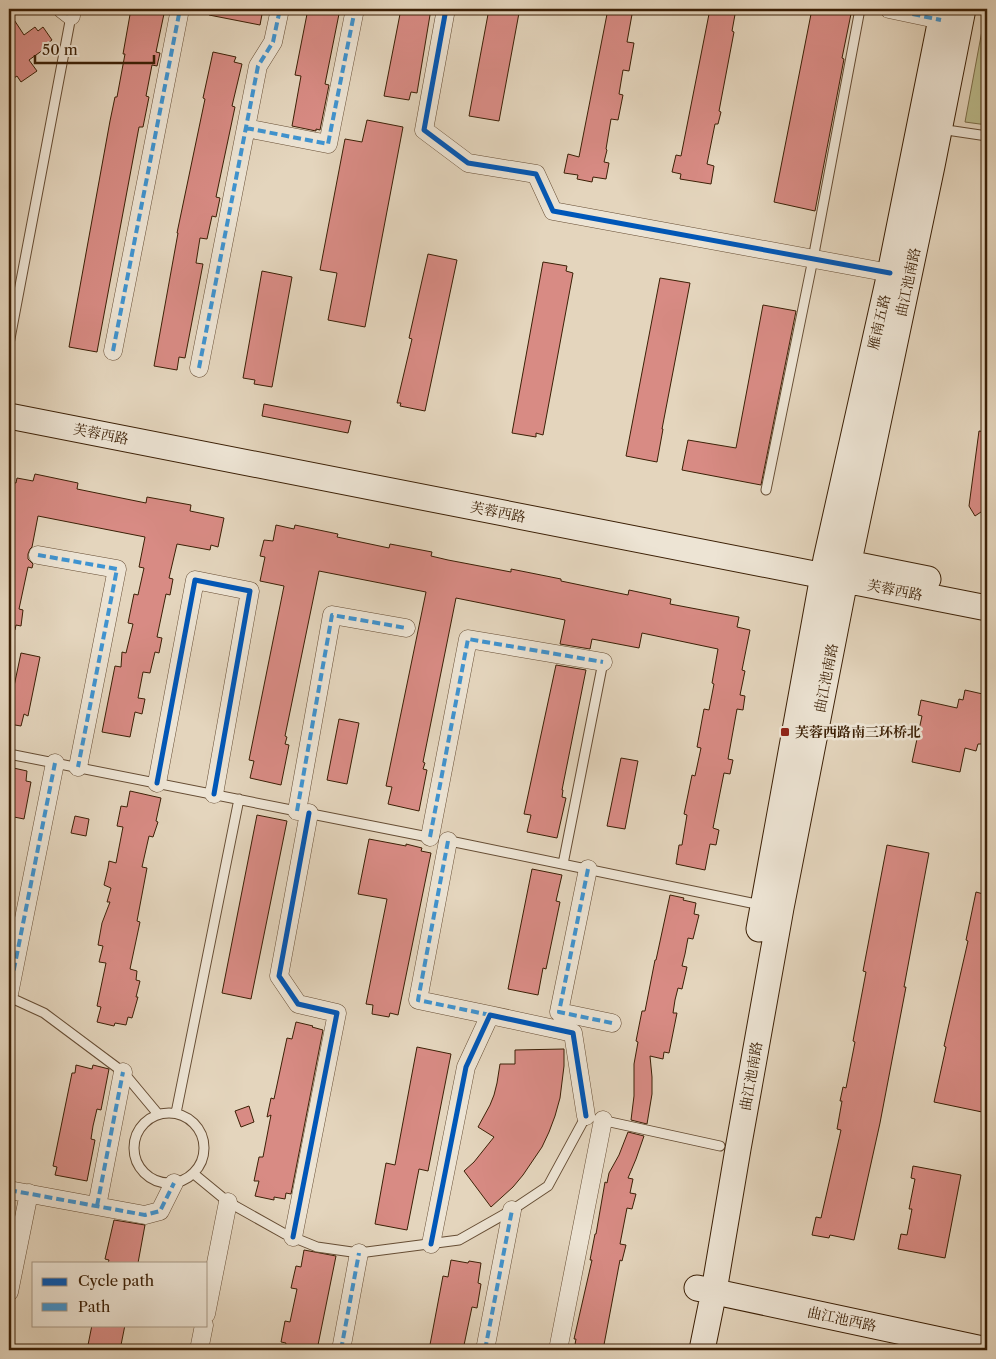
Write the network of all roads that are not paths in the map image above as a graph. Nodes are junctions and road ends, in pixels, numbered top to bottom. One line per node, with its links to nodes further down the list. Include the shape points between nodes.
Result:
1 (180, 9): 16 (street)
2 (280, 9): 11 (street, via 273,42 258,66)
3 (355, 9): 11 (street, via 328,144)
4 (446, 9): 13 (street, via 424,130 468,162 536,174 553,211)
5 (860, 9): 13 (lane)
6 (889, 9): 9 (street)
7 (963, 9): 10 (main road, 曲江池南路)
8 (66, 12): 15 (lane)
9 (942, 14): 10 (main road, 雁南五路)
10 (930, 127): 12 (lane); 14 (main road, 雁南五路); 22 (main road, 曲江池南路)
11 (246, 128): 17 (street)
12 (987, 136)
13 (813, 259): 14 (street); 20 (lane)
14 (890, 273): 22 (main road, 雁南五路)
15 (9, 344)
16 (113, 351)
17 (199, 368)
18 (9, 400): 22 (main road, 芙蓉西路)
19 (9, 416): 22 (main road, 芙蓉西路)
20 (766, 490)
21 (38, 555): 29 (street, via 117,569)
22 (836, 569): 23 (main road, 芙蓉西路); 24 (main road, 芙蓉西路); 38 (main road, 曲江池南路); 57 (main road, 曲江池南路, via 781,908)
23 (987, 591)
24 (987, 608)
25 (406, 628): 33 (street, via 332,615)
26 (603, 662): 34 (street, via 468,639); 36 (lane)
27 (9, 754): 28 (lane)
28 (55, 763): 29 (lane); 39 (street)
29 (78, 767): 30 (lane)
30 (157, 783): 31 (lane); 31 (street, via 195,580 250,592)
31 (214, 794): 32 (lane)
32 (238, 799): 33 (lane); 43 (lane)
33 (303, 812): 34 (lane); 54 (street, via 279,976 298,1004 337,1013)
34 (430, 837): 35 (lane)
35 (448, 841): 36 (lane); 40 (street, via 418,1000)
36 (563, 864): 37 (lane)
37 (588, 869): 38 (lane); 41 (street, via 559,1012)
38 (764, 905): 46 (main road, 曲江池南路)
39 (9, 995): 42 (lane, via 44,1013)
40 (490, 1015): 45 (street, via 573,1033); 55 (street, via 466,1067)
41 (612, 1023)
42 (123, 1072): 44 (lane); 52 (street)
43 (176, 1113): 44 (lane); 47 (lane, via 192,1120 203,1136 205,1152)
44 (158, 1114): 48 (lane, via 147,1120 137,1133 134,1153 146,1175 155,1181)
45 (594, 1118): 46 (lane); 53 (lane, via 548,1186); 65 (street)
46 (720, 1146): 57 (main road, 曲江池南路)
47 (194, 1174): 48 (lane); 51 (lane)
48 (174, 1183): 52 (street, via 160,1211 145,1215)
49 (9, 1190): 50 (street)
50 (29, 1193): 52 (street); 58 (street)
51 (228, 1202): 54 (lane); 59 (street)
52 (97, 1206)
53 (512, 1210): 55 (lane, via 459,1240); 64 (street)
54 (293, 1237): 56 (lane, via 317,1247)
55 (431, 1244): 56 (lane)
56 (359, 1253): 63 (street)
57 (706, 1283): 61 (main road, 曲江池西路); 66 (main road, 曲江池南路); 67 (main road, 曲江池南路); 68 (main road, 曲江池西路)
58 (9, 1292)
59 (208, 1304)
60 (204, 1326): 62 (street)
61 (987, 1334)
62 (199, 1350)
63 (341, 1350)
64 (485, 1350)
65 (558, 1350)
66 (685, 1350)
67 (702, 1350)
68 (987, 1350)

